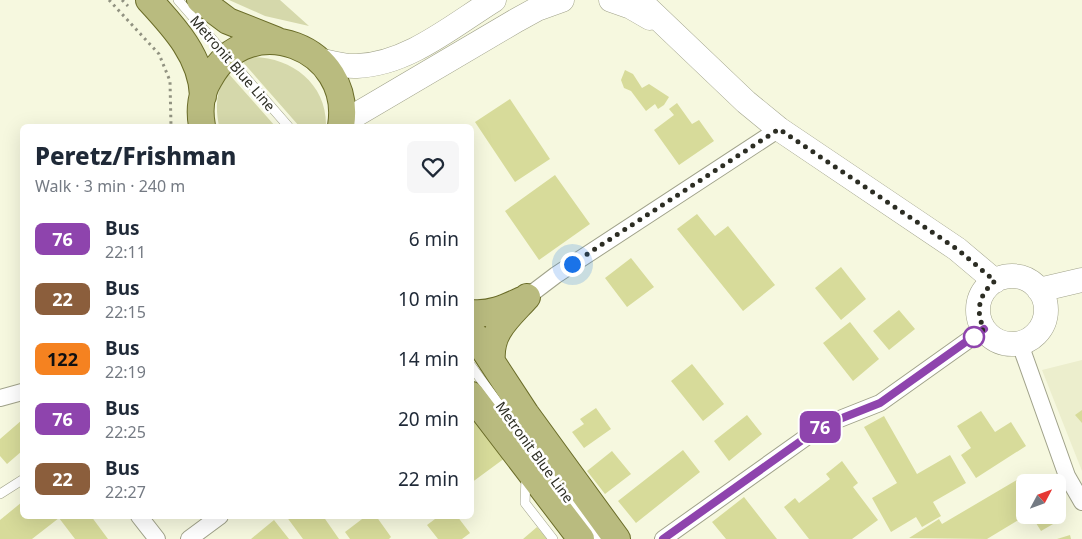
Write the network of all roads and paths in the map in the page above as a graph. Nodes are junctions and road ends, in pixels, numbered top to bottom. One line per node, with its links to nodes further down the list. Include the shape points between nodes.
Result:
1 (110, 0): 15 (path, via 159,54 170,82)
2 (122, 0): 9 (path)
3 (178, 0): 12 (lane, Metronit Blue Line)
4 (200, 0): 11 (main road, via 215,13 243,28)
5 (494, 0): 13 (street, via 417,48 389,60 356,67)
6 (562, 0): 19 (street, via 517,20)
7 (612, 0): 10 (street, via 630,6)
8 (639, 0): 10 (street)
9 (142, 6): 14 (main road, via 186,45 199,72)
10 (682, 41): 20 (street)
11 (291, 44): 12 (main road, via 261,42); 13 (main road)
12 (228, 56): 14 (main road, via 213,72); 17 (lane, Metronit Blue Line)
13 (319, 60): 18 (main road, via 334,78 340,93)
14 (203, 96): 16 (main road)
15 (171, 124)
16 (202, 124)
17 (286, 124)
18 (341, 124)
19 (343, 124)
20 (779, 129): 22 (street, via 957,249); 24 (street)
21 (1082, 280): 23 (street)
22 (995, 281): 23 (street, via 1004,277 1024,278); 26 (street, via 982,294 979,303)
23 (1039, 290): 28 (street, via 1046,305 1044,322 1039,332)
24 (527, 297): 25 (main road, via 496,312); 29 (main road, via 497,332)
25 (474, 313)
26 (984, 329): 28 (street, via 1000,342); 45 (street, via 880,403 822,426)
27 (474, 340): 29 (main road)
28 (1020, 344): 36 (street, via 1068,476)
29 (481, 364): 43 (lane, Metronit Blue Line); 44 (main road)
30 (20, 393): 31 (street)
31 (0, 398)
32 (474, 399): 33 (main road)
33 (526, 467): 41 (lane, via 525,503); 42 (main road)
34 (20, 481): 35 (lane)
35 (0, 494)
36 (1082, 502)
37 (142, 519): 39 (street)
38 (216, 519): 40 (street)
39 (157, 539)
40 (189, 539)
41 (553, 539)
42 (581, 539)
43 (598, 539)
44 (617, 539)
45 (663, 539)

